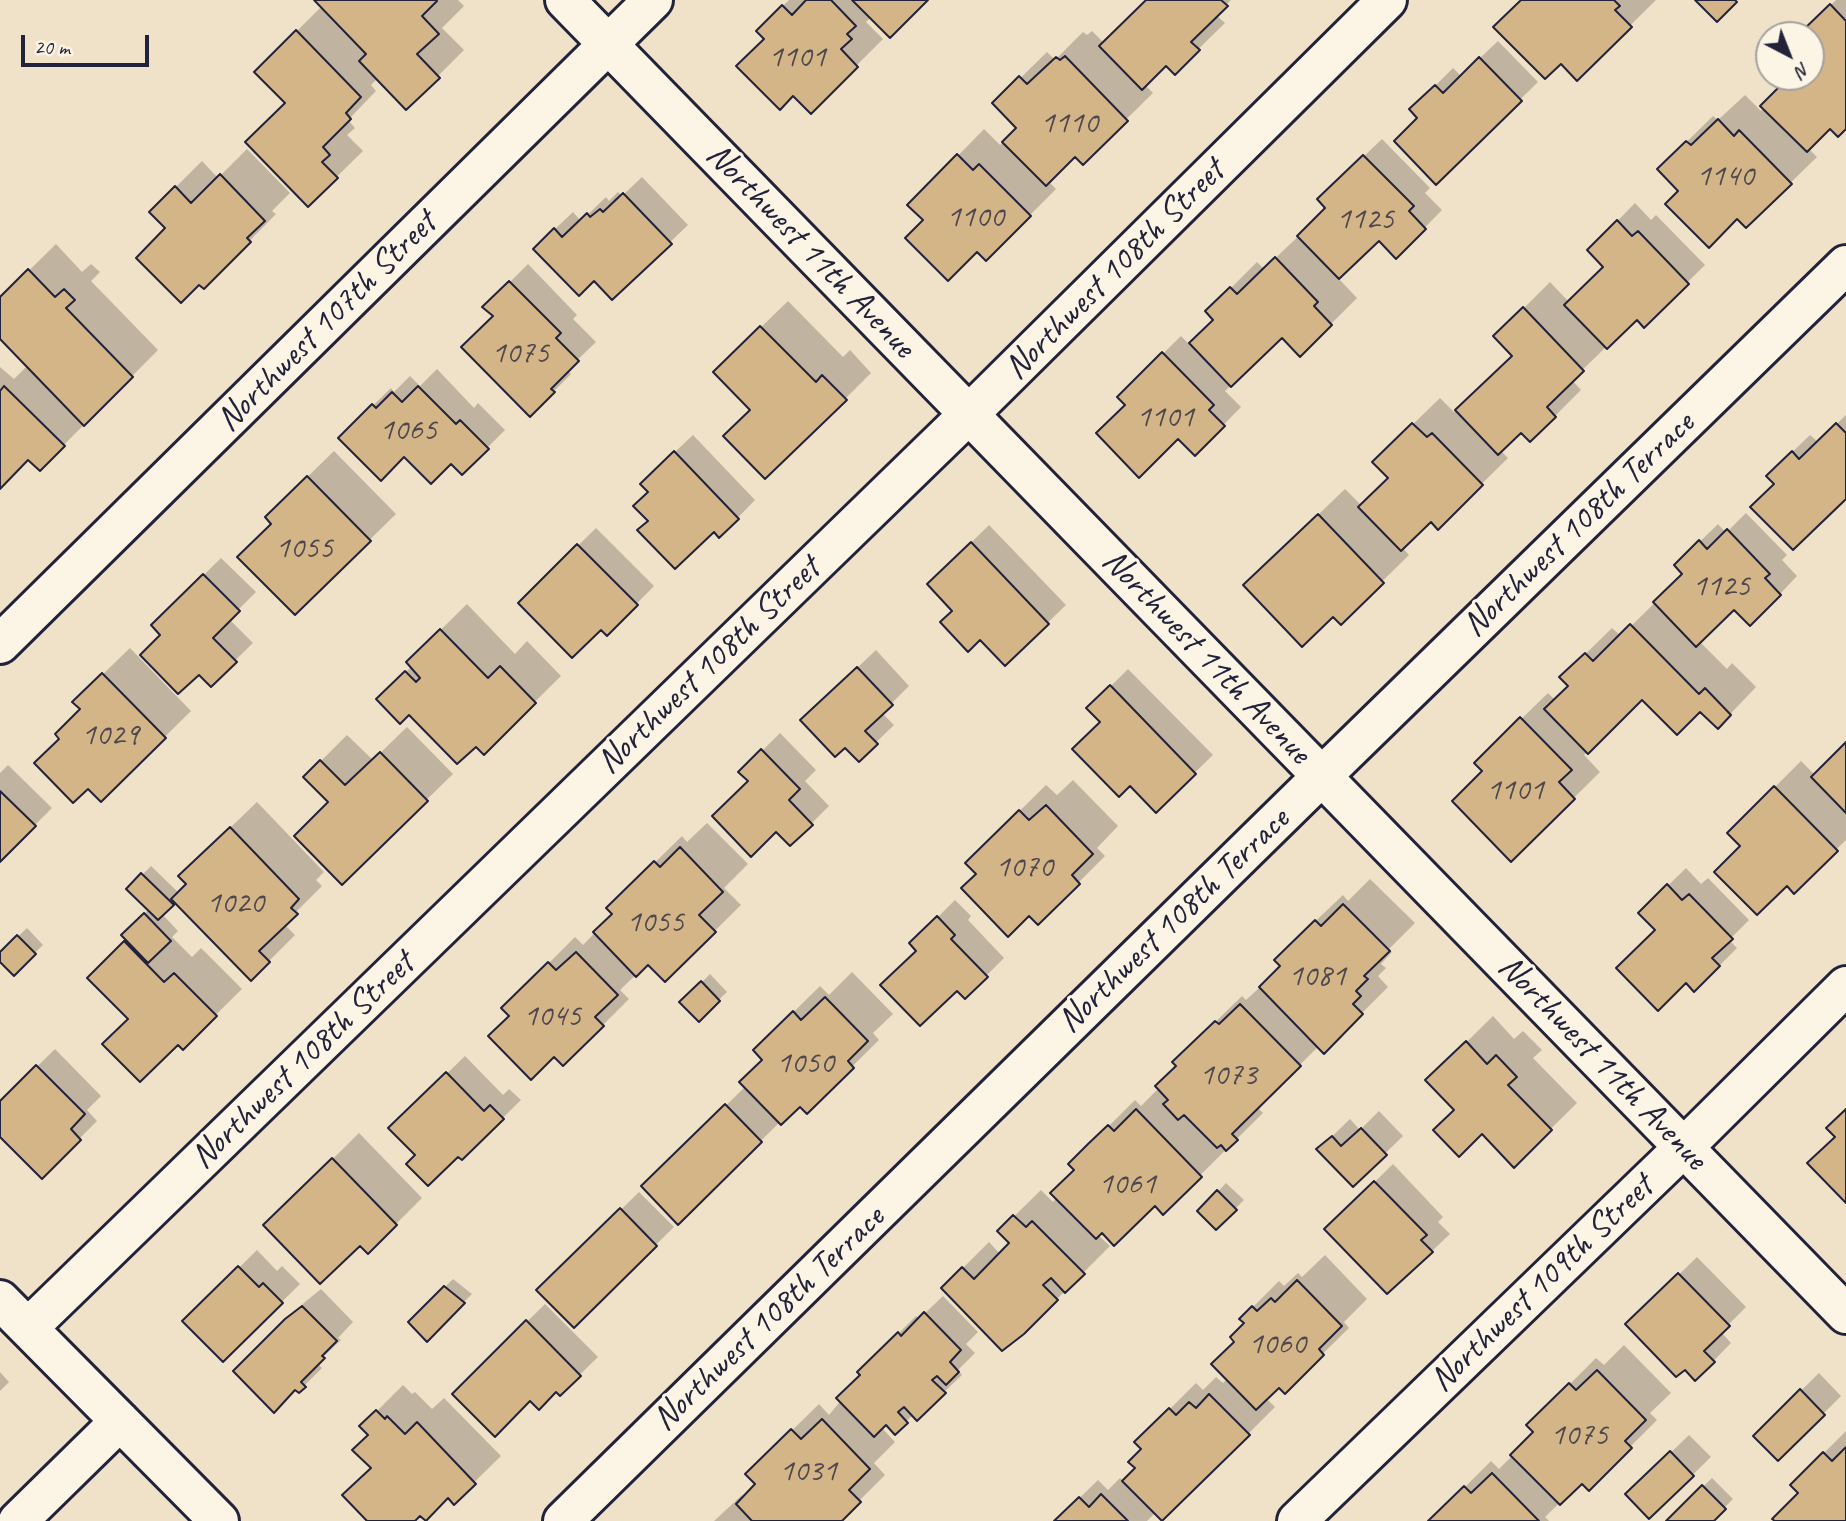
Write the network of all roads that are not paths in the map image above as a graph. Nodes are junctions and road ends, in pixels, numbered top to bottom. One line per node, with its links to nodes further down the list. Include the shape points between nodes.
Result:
1 (565, 0): 4 (street, Northwest 11th Avenue)
2 (653, 0): 4 (street, Northwest 107th Street)
3 (1387, 0): 6 (street, Northwest 108th Street)
4 (608, 44): 6 (street, Northwest 11th Avenue); 7 (street, Northwest 107th Street)
5 (1846, 265): 8 (street, Northwest 108th Terrace)
6 (970, 413): 8 (street, Northwest 11th Avenue); 13 (street, Northwest 108th Street)
7 (0, 644)
8 (1322, 776): 10 (street, Northwest 11th Avenue); 17 (street, Northwest 108th Terrace)
9 (1846, 986): 10 (street, Northwest 109th Street)
10 (1684, 1147): 12 (street, Northwest 11th Avenue); 18 (street, Northwest 109th Street)
11 (0, 1300): 13 (street)
12 (1846, 1314)
13 (28, 1328): 14 (street)
14 (120, 1421): 15 (street); 16 (street)
15 (18, 1521)
16 (219, 1521)
17 (563, 1521)
18 (1297, 1521)

